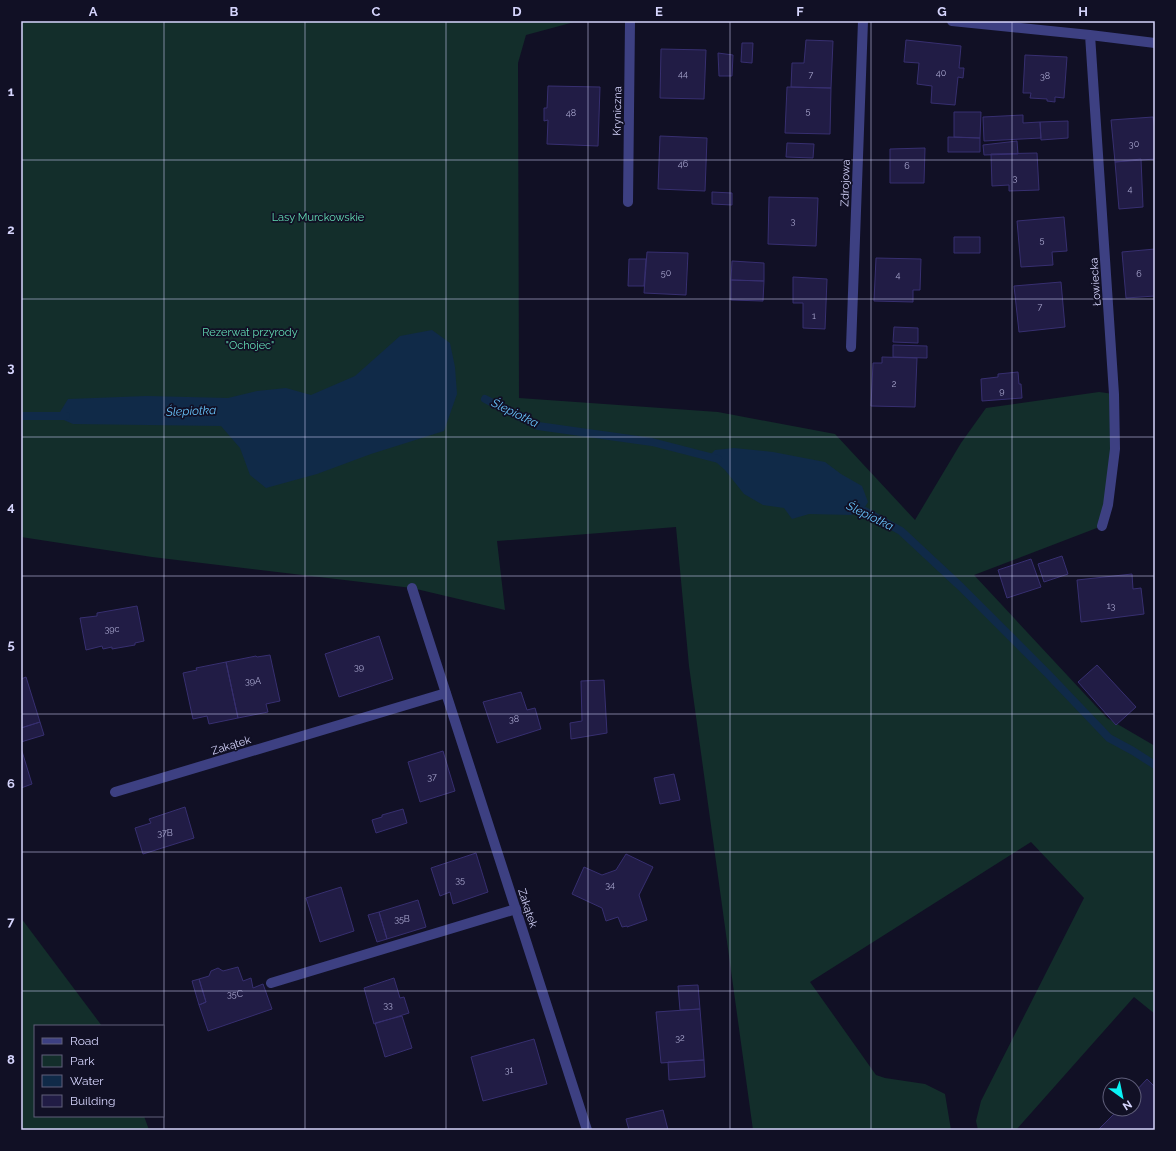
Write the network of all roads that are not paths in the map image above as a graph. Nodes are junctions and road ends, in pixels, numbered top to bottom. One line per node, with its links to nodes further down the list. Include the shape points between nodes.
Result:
1 (630, 21): 6 (street, Kryniczna)
2 (863, 21): 7 (street, Zdrojowa)
3 (952, 21): 4 (street)
4 (1090, 35): 5 (street); 8 (street, Łowiecka, via 1114,394 1115,449 1108,505)
5 (1155, 43)
6 (628, 202)
7 (851, 347)
8 (1102, 526)
9 (412, 588): 10 (street, Zakątek)
10 (446, 693): 11 (street, Zakątek); 12 (street, Zakątek)
11 (115, 792)
12 (516, 909): 13 (street); 14 (street, Zakątek)
13 (271, 983)
14 (587, 1130)

